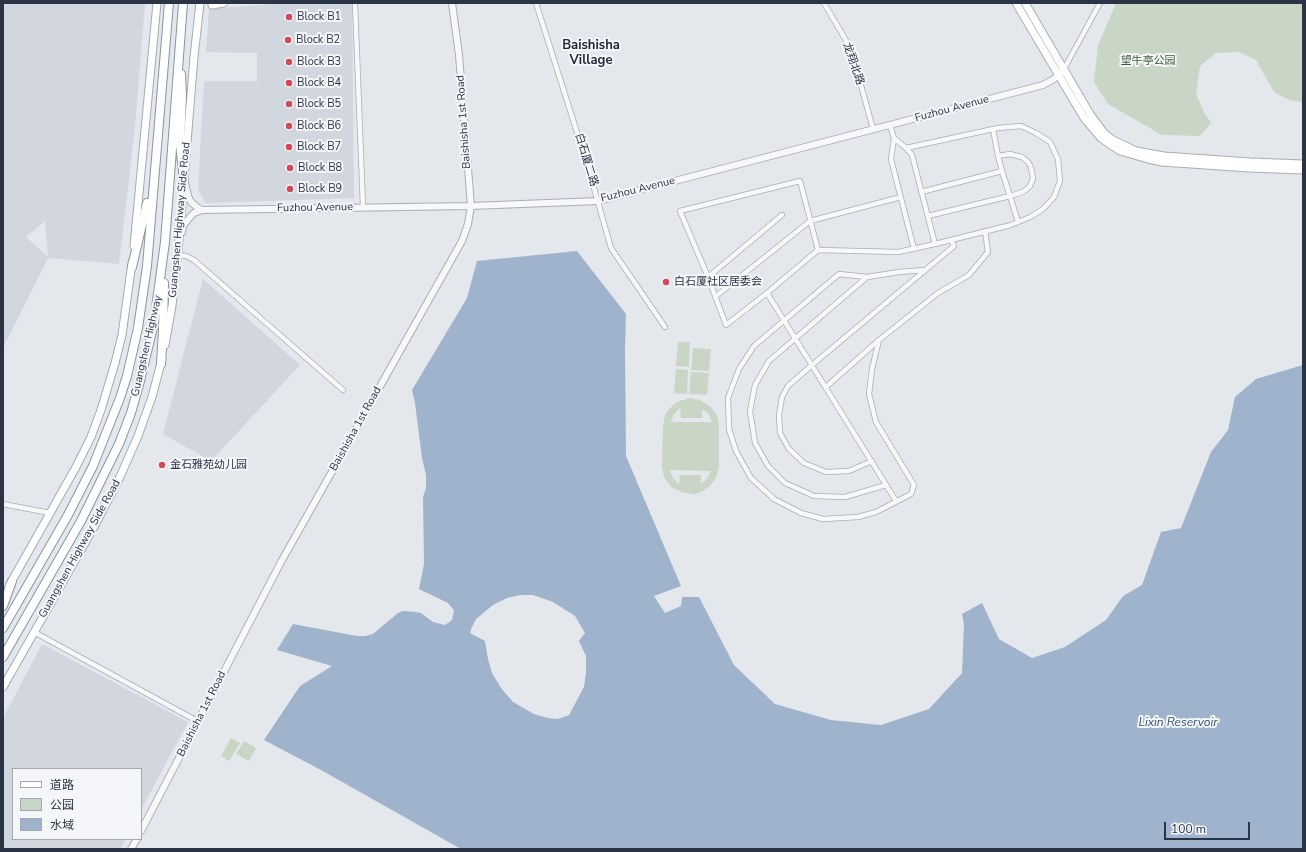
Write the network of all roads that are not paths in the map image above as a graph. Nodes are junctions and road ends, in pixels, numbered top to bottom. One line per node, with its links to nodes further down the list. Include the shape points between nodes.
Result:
1 (157, 3): 47 (main road)
2 (169, 3): 26 (highway, Guangshen Highway)
3 (183, 3): 14 (highway, Guangshen Highway)
4 (200, 3): 27 (main road, Guangshen Highway Side Road)
5 (224, 3): 13 (main road)
6 (355, 3): 33 (street)
7 (452, 3): 32 (street, Baishisha 1st Road, via 459,55)
8 (536, 3): 31 (street, 白石厦二路)
9 (824, 3): 18 (street, 龙翔北路, via 851,49)
10 (1016, 3): 16 (main road)
11 (1025, 3): 15 (main road)
12 (1100, 3): 15 (street)
13 (212, 5)
14 (179, 56): 27 (highway, via 182,85 180,151); 42 (highway, Guangshen Highway)
15 (1064, 69): 16 (street, Fuzhou Avenue); 23 (main road, via 1096,124 1123,146 1164,156)
16 (1059, 75): 17 (street, Fuzhou Avenue, via 1043,85); 24 (main road, via 1100,138 1120,151 1162,162)
17 (890, 125): 18 (street, Fuzhou Avenue); 20 (street)
18 (874, 129): 31 (street, Fuzhou Avenue)
19 (993, 129): 21 (street); 22 (street); 38 (street, via 1020,126 1036,133 1050,142 1058,159 1060,181 1054,197 1043,210)
20 (894, 138): 21 (street); 30 (street, via 891,159)
21 (906, 148): 28 (street, via 912,155)
22 (998, 156): 25 (street); 29 (street, via 1010,154 1022,157 1029,163 1032,171 1033,179 1030,186 1023,192)
23 (1303, 164)
24 (1303, 170)
25 (1002, 171): 28 (street); 29 (street)
26 (153, 179): 47 (highway); 69 (highway, Guangshen Highway, via 142,303 133,351 120,398 93,466)
27 (184, 180): 34 (street, via 191,202); 40 (main road, Guangshen Highway Side Road)
28 (922, 192): 36 (street)
29 (1010, 196): 36 (street); 38 (street)
30 (901, 197): 37 (street); 44 (street)
31 (598, 200): 32 (street, Fuzhou Avenue); 54 (street, 白石厦二路, via 611,248)
32 (470, 206): 33 (street, Fuzhou Avenue); 73 (street, Baishisha 1st Road, via 468,224 462,241 282,562)
33 (363, 207): 34 (street, Fuzhou Avenue)
34 (202, 210): 40 (street, via 194,213 186,221)
35 (782, 216): 49 (street)
36 (928, 216): 43 (street)
37 (810, 221): 45 (street); 49 (street, via 800,181 680,211); 52 (street)
38 (1018, 222): 39 (street)
39 (985, 231): 41 (street); 56 (street, via 988,252 969,275 938,293)
40 (179, 240): 46 (main road, Guangshen Highway Side Road)
41 (951, 240): 43 (street); 48 (street, via 954,246)
42 (165, 242): 57 (highway); 71 (highway, Guangshen Highway, via 154,323 126,425 81,521)
43 (935, 244): 44 (street)
44 (914, 248): 45 (street, via 898,252)
45 (818, 250): 51 (street)
46 (178, 255): 57 (main road, Guangshen Highway Side Road); 60 (street, via 194,260)
47 (132, 267): 65 (main road, via 122,335 101,410 76,467)
48 (925, 270): 50 (street); 58 (street)
49 (708, 277): 52 (street)
50 (867, 277): 53 (street, via 839,274); 55 (street)
51 (767, 292): 52 (street, via 726,325); 53 (street)
52 (715, 297)
53 (784, 320): 55 (street); 63 (street, via 754,346 739,369 728,398 728,430 751,478 774,500 801,513 823,519 858,517 876,512)
54 (665, 327)
55 (795, 338): 58 (street); 62 (street, via 769,361 755,385 750,411 755,443 768,466 785,483 814,496 845,497)
56 (879, 340): 59 (street); 63 (street, via 869,394 876,422 914,485 911,494)
57 (161, 364): 70 (main road, Guangshen Highway Side Road, via 138,436 119,479)
58 (812, 365): 59 (street); 61 (street, via 788,386 782,397 780,433 789,449 804,463 826,472 849,471)
59 (826, 387): 61 (street)
60 (343, 390)
61 (872, 461): 62 (street)
62 (886, 485): 63 (street)
63 (896, 501)
64 (3, 504): 65 (street)
65 (50, 513): 66 (main road)
66 (12, 581): 67 (main road); 68 (highway)
67 (3, 596)
68 (3, 606)
69 (3, 628)
70 (34, 632): 72 (main road, Guangshen Highway Side Road); 73 (street)
71 (3, 657)
72 (3, 687)
73 (199, 722): 74 (street, Baishisha 1st Road)
74 (142, 829)
75 (136, 840): 76 (street)
76 (132, 849)

